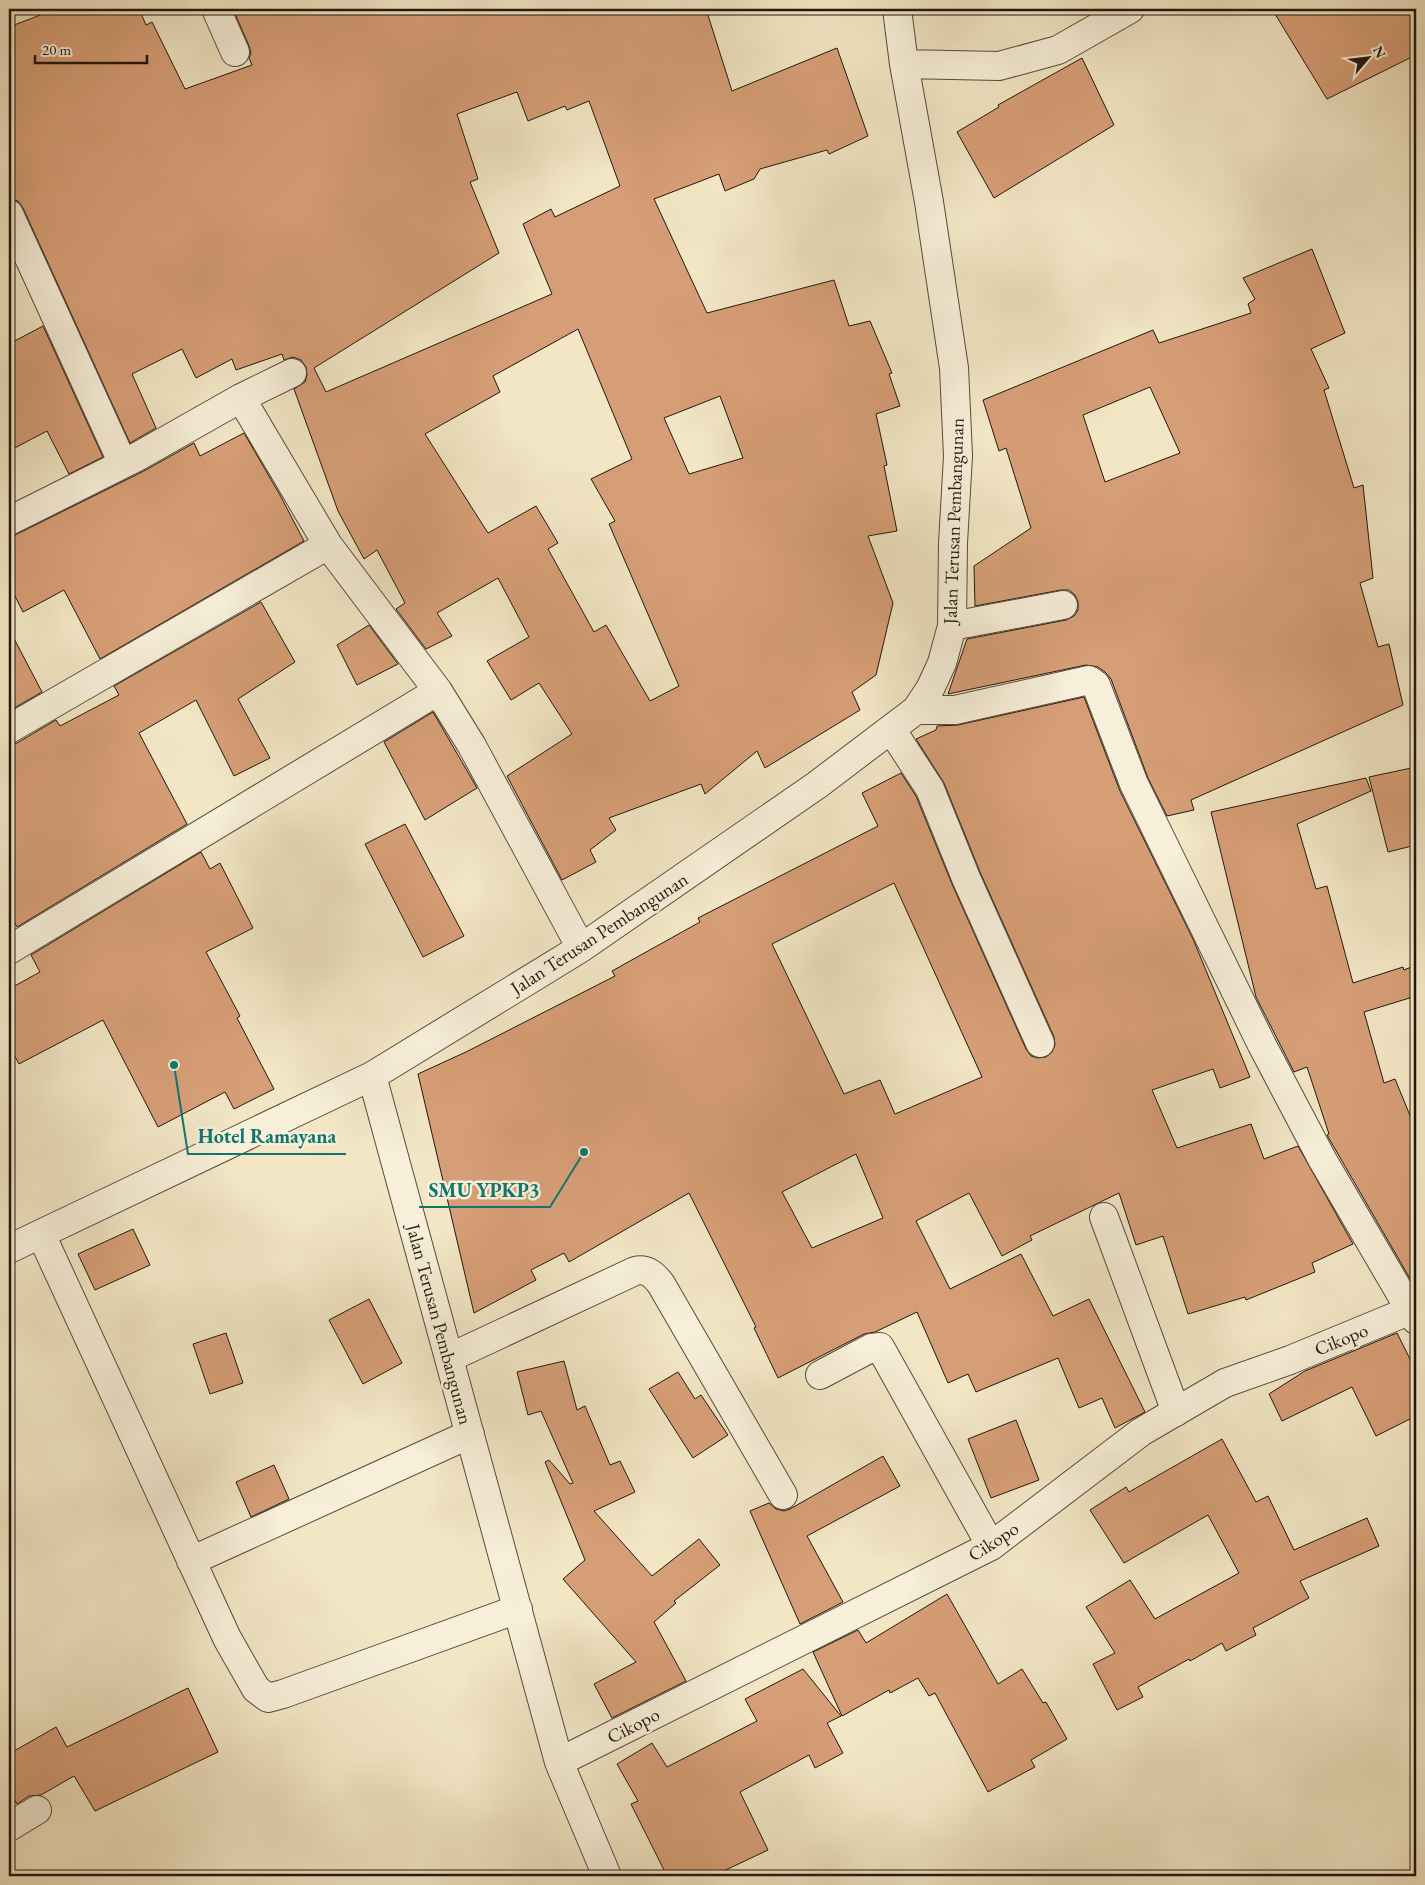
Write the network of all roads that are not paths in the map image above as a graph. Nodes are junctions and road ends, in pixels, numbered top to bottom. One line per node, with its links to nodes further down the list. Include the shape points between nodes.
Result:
1 (216, 9): 4 (street)
2 (897, 9): 5 (street, Jalan Terusan Pembangunan)
3 (1130, 9): 5 (street, via 1058,50 999,66)
4 (235, 52)
5 (904, 64): 13 (street, Jalan Terusan Pembangunan, via 954,368 958,456)
6 (9, 214): 9 (street)
7 (292, 373): 8 (street)
8 (241, 398): 9 (street); 11 (street)
9 (123, 464): 10 (street)
10 (9, 521)
11 (328, 545): 14 (street); 16 (street)
12 (1063, 605): 13 (street)
13 (952, 626): 15 (street, Jalan Terusan Pembangunan, via 942,663)
14 (438, 692): 18 (street, via 472,746); 19 (street)
15 (916, 710): 17 (street, Jalan Terusan Pembangunan); 25 (street, via 955,710 1089,680 1096,685 1134,784 1262,1045 1322,1159)
16 (9, 729)
17 (891, 730): 18 (street, Jalan Terusan Pembangunan, via 818,785); 20 (street, via 930,789)
18 (581, 948): 21 (street, Jalan Terusan Pembangunan)
19 (9, 950)
20 (1040, 1043)
21 (372, 1076): 23 (street); 26 (street, Jalan Terusan Pembangunan)
22 (1104, 1217): 28 (street)
23 (41, 1234): 24 (street); 32 (street)
24 (9, 1249)
25 (1414, 1313): 28 (street, Cikopo, via 1225,1383)
26 (449, 1358): 29 (street, Jalan Terusan Pembangunan); 30 (street, via 635,1271 646,1270 661,1284)
27 (820, 1375): 31 (street, via 880,1347)
28 (1176, 1412): 31 (street, Cikopo, via 1141,1432)
29 (470, 1434): 32 (street); 33 (street, Jalan Terusan Pembangunan)
30 (783, 1495)
31 (991, 1546): 34 (street, Cikopo)
32 (191, 1561): 33 (street, via 256,1690 268,1698)
33 (518, 1609): 34 (street, Jalan Terusan Pembangunan)
34 (559, 1762): 37 (street, Jalan Terusan Pembangunan)
35 (36, 1810): 36 (street)
36 (9, 1827)
37 (607, 1876)

